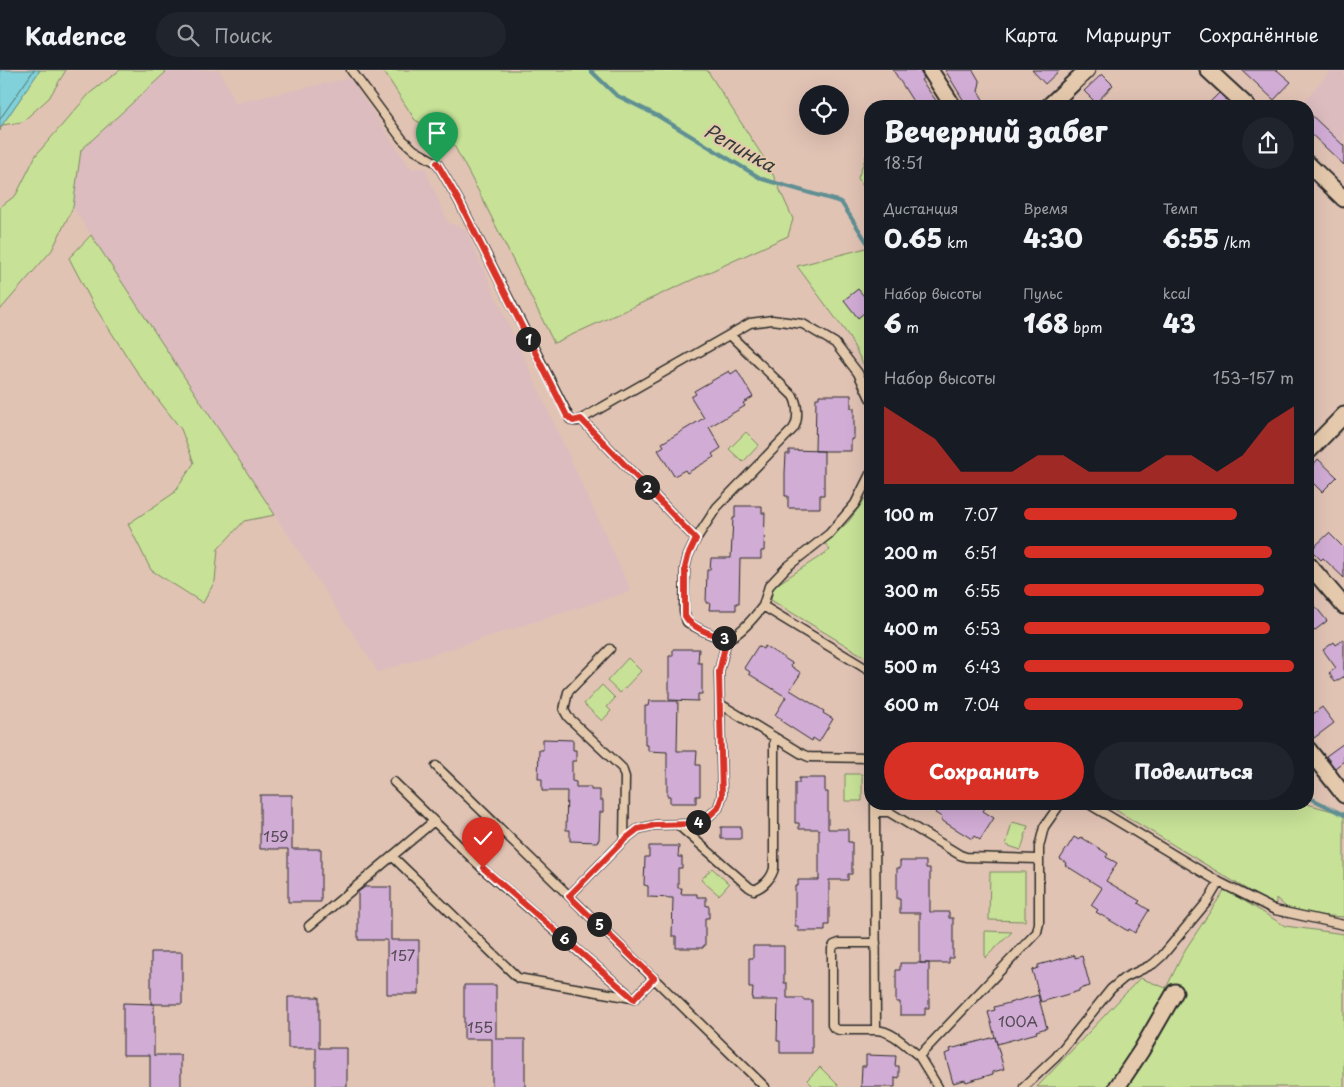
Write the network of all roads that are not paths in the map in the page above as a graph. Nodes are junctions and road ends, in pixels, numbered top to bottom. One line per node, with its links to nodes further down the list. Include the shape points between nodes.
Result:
1 (351, 70): 13 (lane, via 402,140 437,163 567,416 573,421)
2 (930, 70): 5 (street)
3 (1087, 70): 6 (street)
4 (1208, 70): 7 (street)
5 (949, 100)
6 (1054, 100)
7 (1240, 100)
8 (1314, 170): 9 (street)
9 (1344, 199)
10 (730, 335): 11 (lane, via 750,323 772,320 803,324 835,344 858,372); 13 (lane); 16 (lane, via 793,396 796,423 717,507)
11 (864, 385)
12 (1344, 415): 14 (street)
13 (581, 419): 16 (lane)
14 (1314, 446)
15 (864, 486): 18 (lane, via 855,504 829,534 787,567 769,586)
16 (696, 539): 20 (lane, via 685,568 685,616 687,622)
17 (1314, 571): 19 (street)
18 (763, 606): 20 (lane, via 751,621); 22 (lane)
19 (1344, 606)
20 (727, 638): 23 (lane, via 719,672)
21 (610, 649): 36 (lane, via 568,692 564,710 622,768)
22 (864, 667)
23 (720, 704): 24 (lane); 35 (lane, via 722,796 718,808 694,824)
24 (774, 737): 26 (lane, via 808,757); 35 (lane, via 774,868 760,888 750,888)
25 (1314, 757): 29 (street)
26 (864, 758)
27 (436, 766): 40 (lane)
28 (394, 782): 34 (lane)
29 (1344, 795)
30 (875, 810): 43 (lane)
31 (882, 810): 38 (lane, via 966,857)
32 (1056, 810): 38 (lane, via 1044,828)
33 (1099, 810): 39 (lane)
34 (434, 821): 37 (lane); 46 (lane, via 483,868)
35 (677, 824): 36 (lane, via 638,829)
36 (624, 840): 40 (lane)
37 (392, 856): 42 (lane); 46 (lane, via 518,978)
38 (1038, 859): 48 (lane, via 1037,932)
39 (1219, 882): 41 (lane, via 1275,910); 51 (lane, via 1207,902 1162,956 1111,989 1056,1057)
40 (569, 896): 44 (lane)
41 (1344, 925)
42 (309, 926)
43 (876, 944): 47 (lane); 47 (lane, via 834,945 832,1025 838,1030)
44 (654, 978): 46 (lane); 49 (lane)
45 (1174, 992): 52 (street)
46 (634, 999)
47 (876, 1030): 48 (lane, via 889,1033)
48 (919, 1056): 50 (lane)
49 (766, 1087)
50 (938, 1087)
51 (1024, 1087)
52 (1117, 1087)

